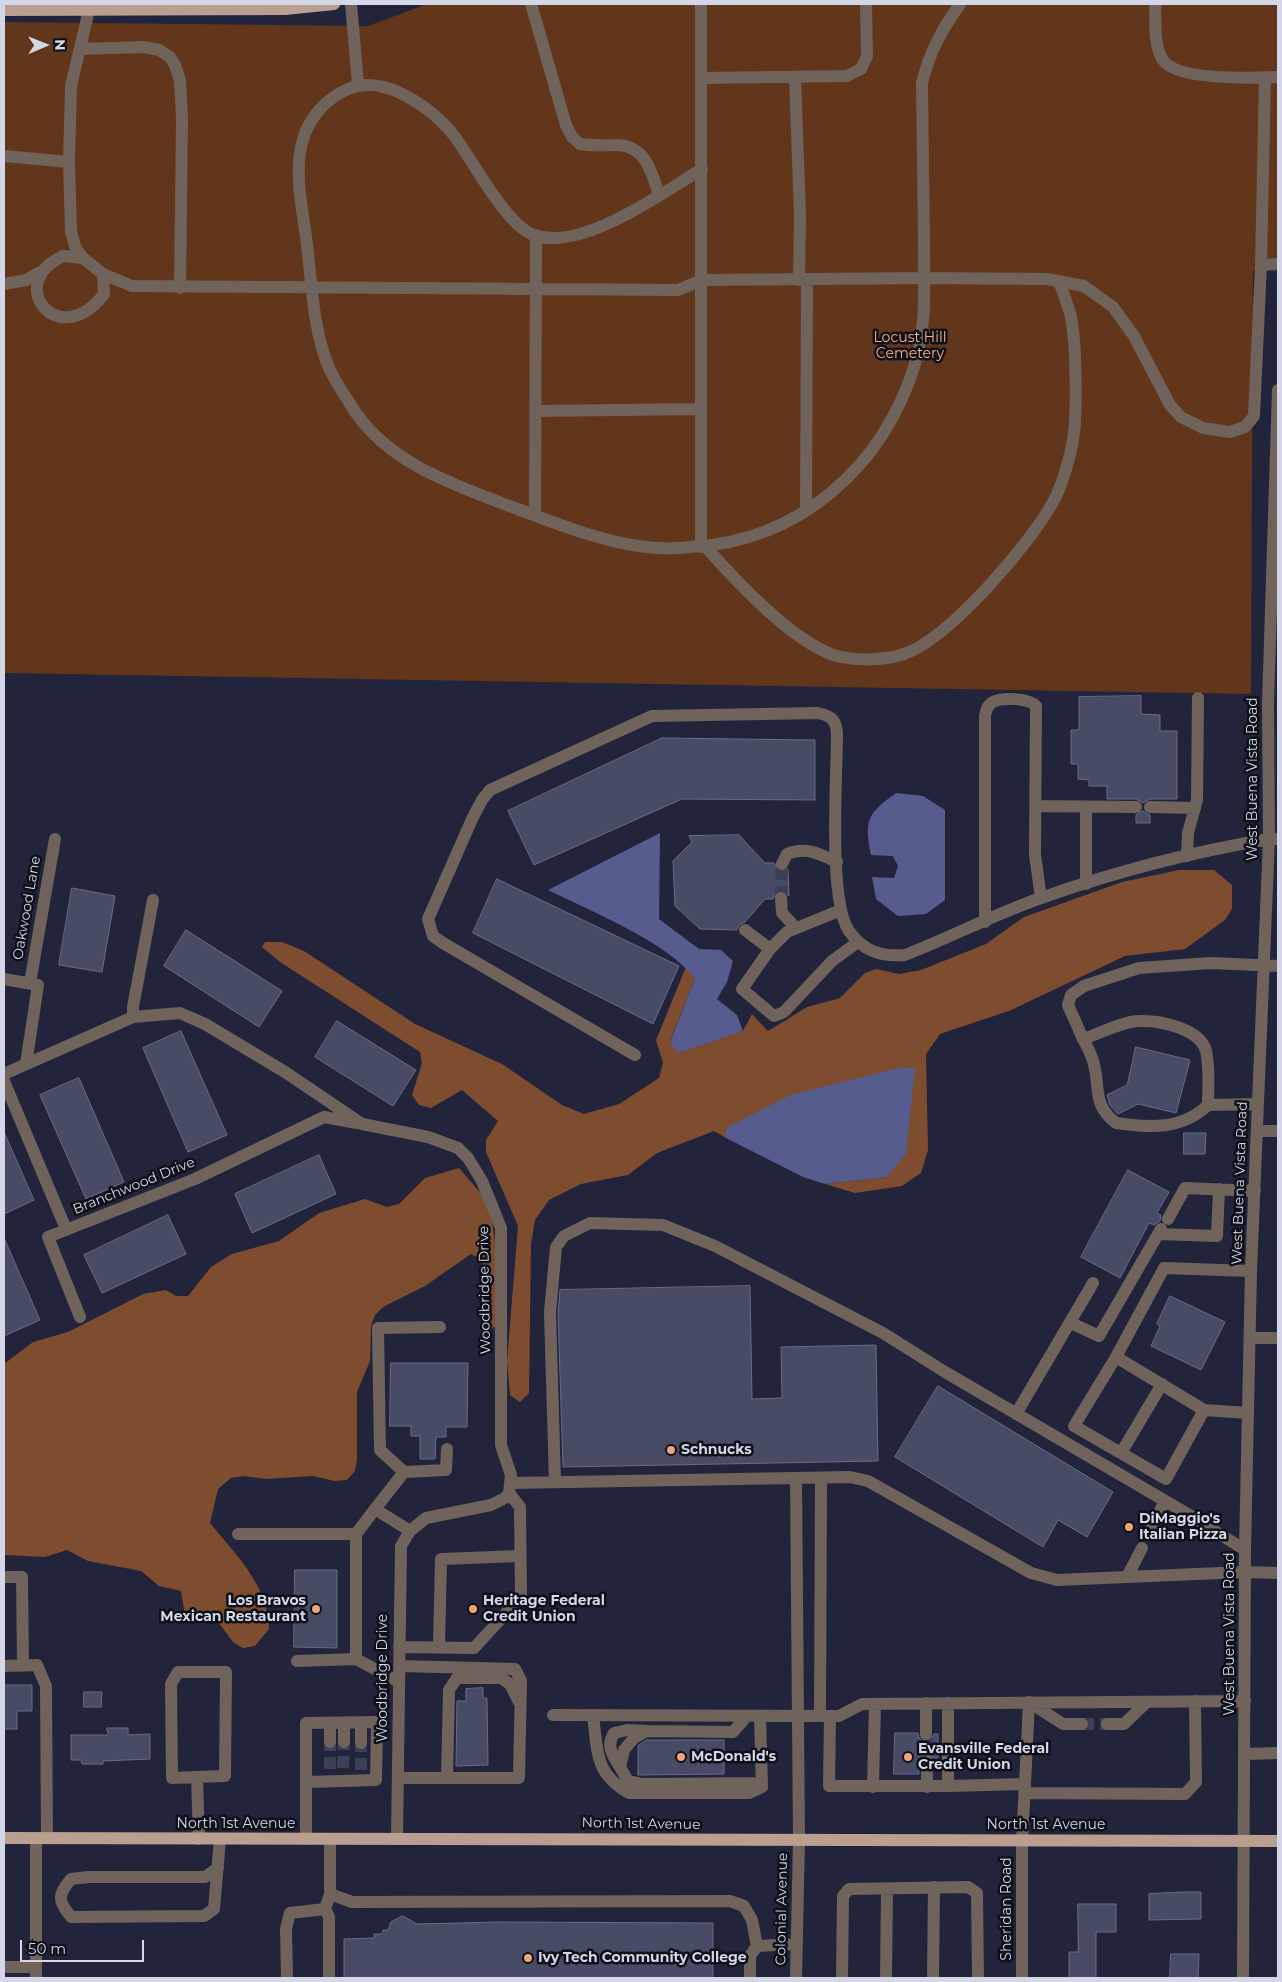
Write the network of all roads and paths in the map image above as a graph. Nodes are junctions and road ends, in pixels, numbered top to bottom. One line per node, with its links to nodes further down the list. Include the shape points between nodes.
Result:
1 (334, 4): 9 (main road, via 286,9)
2 (351, 4): 14 (street)
3 (531, 4): 18 (street, via 572,137 580,144 617,144 639,152)
4 (701, 4): 13 (street)
5 (866, 4): 11 (street, via 867,56 862,69 847,76)
6 (960, 4): 27 (street, via 929,54 922,83)
7 (1155, 4): 12 (street, via 1158,51 1168,66 1179,72 1196,74)
8 (4, 10): 9 (main road)
9 (89, 10): 10 (street)
10 (80, 49): 16 (street, via 71,86); 33 (street, via 144,47 159,50 176,65 182,119)
11 (795, 77): 13 (street); 29 (street)
12 (1272, 77): 24 (street)
13 (703, 78): 17 (street)
14 (358, 84): 20 (street, via 380,85 393,90 434,114 452,133 509,215); 34 (street, via 326,102 307,128 300,147 297,176)
15 (4, 156): 16 (street)
16 (69, 162): 19 (street)
17 (702, 169): 18 (street); 28 (street)
18 (660, 195): 20 (street, via 592,231 556,238)
19 (71, 232): 21 (street, via 71,242); 22 (street, via 76,249)
20 (536, 236): 35 (street)
21 (63, 256): 22 (street); 25 (street)
22 (83, 258): 26 (street)
23 (1278, 264): 24 (street)
24 (1261, 265): 30 (street, via 1254,416 1244,427 1230,432 1203,428 1181,417 1170,405 1134,336 1113,307 1084,286)
25 (40, 272): 31 (street, via 26,280); 37 (street, via 36,285)
26 (103, 274): 32 (street); 36 (street)
27 (924, 278): 29 (street); 30 (street); 42 (street, via 916,362 897,408 860,465)
28 (702, 280): 29 (street); 35 (street, via 678,290); 39 (street)
29 (803, 280): 42 (street)
30 (1060, 281): 44 (street, via 1072,330 1075,400 1073,442 1066,470 1053,502 1014,559 958,616 924,643 904,654 868,659 832,655 786,625)
31 (7, 284): 37 (street, via 22,285)
32 (132, 286): 33 (street); 36 (street, via 112,289)
33 (180, 288): 34 (street)
34 (311, 288): 35 (street); 43 (street, via 320,342 330,372 374,435 423,470)
35 (536, 290): 40 (street)
36 (104, 294): 37 (street, via 88,312 70,318 50,313)
37 (39, 299)
38 (1278, 390): 41 (street, West Buena Vista Road)
39 (701, 409): 40 (street); 44 (street)
40 (535, 412): 43 (street)
41 (1276, 501): 45 (street, West Buena Vista Road)
42 (806, 512): 44 (street, via 753,537)
43 (536, 515): 44 (street, via 588,534 639,547)
44 (703, 547)
45 (1274, 622): 53 (street, West Buena Vista Road, via 1268,703)
46 (1198, 698): 51 (street, via 1198,792)
47 (1036, 806): 48 (street); 59 (street, via 1036,872); 62 (street, via 1036,706 1028,700 992,702 985,716)
48 (1086, 807): 49 (street); 57 (street)
49 (1136, 807)
50 (1150, 808): 51 (street)
51 (1195, 808): 54 (street, via 1188,834)
52 (55, 839): 70 (street, Oakwood Lane)
53 (1273, 839): 54 (street); 67 (street, West Buena Vista Road)
54 (1187, 856): 57 (street)
55 (837, 862): 56 (street, via 809,850 797,850 787,854); 61 (street); 73 (street, via 837,722 830,716 799,713 652,716 490,790 473,817 431,908 428,925 433,936)
56 (782, 864)
57 (1086, 884): 59 (street)
58 (781, 898): 63 (street, via 782,913)
59 (1041, 898): 62 (street)
60 (153, 900): 71 (street)
61 (841, 910): 63 (street); 65 (street, via 848,930)
62 (985, 922): 65 (street, via 905,955 875,954)
63 (796, 928): 66 (street, via 787,932)
64 (745, 930): 66 (street)
65 (858, 942): 66 (street, via 832,961 784,1012 774,1016 742,989)
66 (770, 949)
67 (1264, 965): 68 (street); 72 (street, via 1147,967 1084,986 1071,995 1068,1005); 77 (street, West Buena Vista Road)
68 (1278, 966)
69 (4, 979): 70 (street)
70 (30, 983): 74 (street, Oakwood Lane, via 38,985)
71 (133, 1017): 74 (street, Woodbridge Drive); 79 (street, Woodbridge Drive, via 166,1013 187,1015 285,1072)
72 (1083, 1039): 78 (street, via 1137,1021 1171,1026 1190,1033 1202,1042 1206,1050); 78 (street, via 1094,1061 1098,1097 1109,1118 1116,1123 1172,1125 1197,1115)
73 (635, 1055)
74 (26, 1064): 75 (street, Woodbridge Drive)
75 (4, 1074)
76 (4, 1081): 85 (street, Branchwood Drive)
77 (1258, 1104): 78 (street); 80 (street, West Buena Vista Road)
78 (1208, 1105)
79 (362, 1124): 85 (street, Branchwood Drive, via 324,1117 195,1179); 104 (street, Woodbridge Drive, via 428,1137 458,1148 477,1173 495,1211 501,1228 501,1445 511,1475)
80 (1257, 1132): 81 (street); 83 (street, West Buena Vista Road)
81 (1278, 1132)
82 (1219, 1189): 83 (street); 84 (street, via 1185,1188); 84 (street, via 1217,1236)
83 (1255, 1191): 86 (street, West Buena Vista Road)
84 (1162, 1227): 89 (street, via 1099,1336)
85 (66, 1230): 88 (street, via 48,1237)
86 (1251, 1271): 91 (street, West Buena Vista Road); 93 (street, via 1164,1268)
87 (1093, 1283): 89 (street)
88 (80, 1317)
89 (1071, 1323): 97 (street)
90 (440, 1328): 100 (street, via 378,1328 380,1450)
91 (1250, 1338): 92 (street); 96 (street, West Buena Vista Road)
92 (1278, 1338)
93 (1116, 1357): 94 (street); 99 (street, via 1074,1426)
94 (1162, 1384): 95 (street); 99 (street)
95 (1204, 1410): 96 (street); 99 (street, via 1166,1479)
96 (1248, 1413): 112 (street, West Buena Vista Road)
97 (1016, 1414): 103 (street, via 883,1333 714,1246 663,1225 590,1223 564,1236 556,1247 550,1312); 105 (street)
98 (446, 1449): 100 (street, via 446,1470)
99 (1121, 1453)
100 (404, 1472): 106 (street)
101 (796, 1478): 102 (street); 103 (street); 136 (street, Colonial Avenue)
102 (821, 1478): 117 (street, via 868,1481 1031,1573 1058,1580); 137 (street)
103 (555, 1482): 104 (street)
104 (510, 1488): 107 (street, Woodbridge Drive, via 500,1502 426,1518); 113 (street, via 520,1507)
105 (1165, 1501): 110 (street); 112 (street)
106 (375, 1508): 107 (street); 109 (street)
107 (410, 1531): 118 (street, Woodbridge Drive, via 399,1552)
108 (238, 1534): 109 (street)
109 (356, 1534): 120 (street)
110 (1148, 1534)
111 (1142, 1548): 117 (street)
112 (1245, 1550): 114 (street, West Buena Vista Road)
113 (520, 1556): 119 (street, via 521,1597 474,1648); 119 (street, via 441,1559)
114 (1244, 1572): 115 (street); 117 (street); 127 (street, West Buena Vista Road)
115 (1278, 1573)
116 (4, 1577): 123 (street, via 22,1577)
117 (1127, 1577)
118 (399, 1647): 119 (street); 124 (street, Woodbridge Drive)
119 (439, 1648)
120 (356, 1659): 121 (street); 125 (street)
121 (297, 1661)
122 (4, 1666): 123 (street)
123 (23, 1666): 164 (street, via 37,1665 46,1686)
124 (398, 1666): 125 (street, Woodbridge Drive); 133 (street, via 515,1669 521,1680)
125 (398, 1682): 155 (street, Woodbridge Drive)
126 (1195, 1701): 127 (street); 129 (street); 162 (street, via 1196,1782 1185,1794)
127 (1245, 1701): 151 (street, West Buena Vista Road)
128 (1030, 1702): 129 (street); 131 (street); 143 (street, via 1063,1724); 162 (street, Sheridan Road)
129 (1147, 1702): 144 (street, via 1124,1724)
130 (926, 1703): 131 (street); 132 (street); 146 (street)
131 (948, 1703): 159 (street)
132 (876, 1704): 137 (street, via 862,1704 840,1716); 160 (street)
133 (521, 1707): 156 (street, via 519,1778); 156 (street, via 510,1684 501,1678 457,1678 449,1690)
134 (553, 1715): 135 (street)
135 (593, 1716): 138 (street); 158 (street, via 602,1770 614,1784 629,1793 749,1793 762,1787)
136 (798, 1716): 137 (street); 139 (street); 170 (street, Colonial Avenue)
137 (825, 1716): 160 (street, via 829,1786)
138 (746, 1717): 139 (street); 145 (street, via 733,1732)
139 (760, 1717): 158 (street)
140 (361, 1722): 142 (street); 149 (street); 157 (street, via 377,1722 376,1780 362,1775 330,1775)
141 (330, 1723): 142 (street); 147 (street); 157 (street, via 306,1723)
142 (344, 1723): 148 (street)
143 (1082, 1724)
144 (1107, 1724)
145 (647, 1731): 153 (street, via 634,1738 624,1750); 153 (street, via 614,1733 610,1740 611,1754)
146 (926, 1734)
147 (330, 1742)
148 (344, 1742)
149 (362, 1743)
150 (1278, 1753): 151 (street)
151 (1245, 1754): 172 (street, West Buena Vista Road)
152 (927, 1758): 161 (street)
153 (620, 1767): 158 (street, via 628,1781 642,1784)
154 (197, 1778): 154 (street, via 225,1776 226,1672 178,1672 171,1684 172,1778); 166 (street)
155 (398, 1778): 156 (street); 165 (street, Woodbridge Drive)
156 (447, 1778)
157 (306, 1782): 168 (street)
158 (762, 1783)
159 (948, 1786): 161 (street); 162 (street)
160 (873, 1787): 161 (street)
161 (926, 1787)
162 (1025, 1788): 171 (street, Sheridan Road)
163 (4, 1838): 164 (main road, North 1st Avenue)
164 (41, 1838): 166 (main road, North 1st Avenue); 182 (street)
165 (397, 1838): 169 (main road, North 1st Avenue); 170 (main road, North 1st Avenue)
166 (199, 1839): 167 (main road, North 1st Avenue)
167 (220, 1839): 168 (main road, North 1st Avenue); 174 (street)
168 (306, 1839): 169 (main road, North 1st Avenue)
169 (330, 1839): 177 (street)
170 (799, 1840): 171 (main road, North 1st Avenue); 180 (street, Colonial Avenue)
171 (1022, 1840): 172 (main road, North 1st Avenue); 191 (street, Sheridan Road)
172 (1244, 1840): 173 (main road, North 1st Avenue); 192 (street, West Buena Vista Road)
173 (1278, 1841)
174 (218, 1868): 174 (street, via 205,1877 71,1879 61,1892 61,1905 71,1917 204,1916 214,1909)
175 (934, 1887): 176 (street); 189 (street); 190 (street, via 968,1886 977,1893)
176 (887, 1890): 187 (street, via 849,1889 843,1896); 188 (street)
177 (330, 1894): 178 (street); 179 (street, via 352,1902 730,1901 744,1906 752,1920)
178 (325, 1909): 183 (street, via 290,1913 286,1929); 184 (street, via 329,1916)
179 (755, 1940): 180 (street); 185 (street, via 750,1956)
180 (797, 1944): 186 (street, Colonial Avenue)
181 (4, 1967): 182 (street)
182 (36, 1972)
183 (287, 1978)
184 (329, 1978)
185 (750, 1978)
186 (796, 1978)
187 (842, 1978)
188 (886, 1978)
189 (933, 1978)
190 (978, 1978)
191 (1022, 1978)
192 (1243, 1978)

